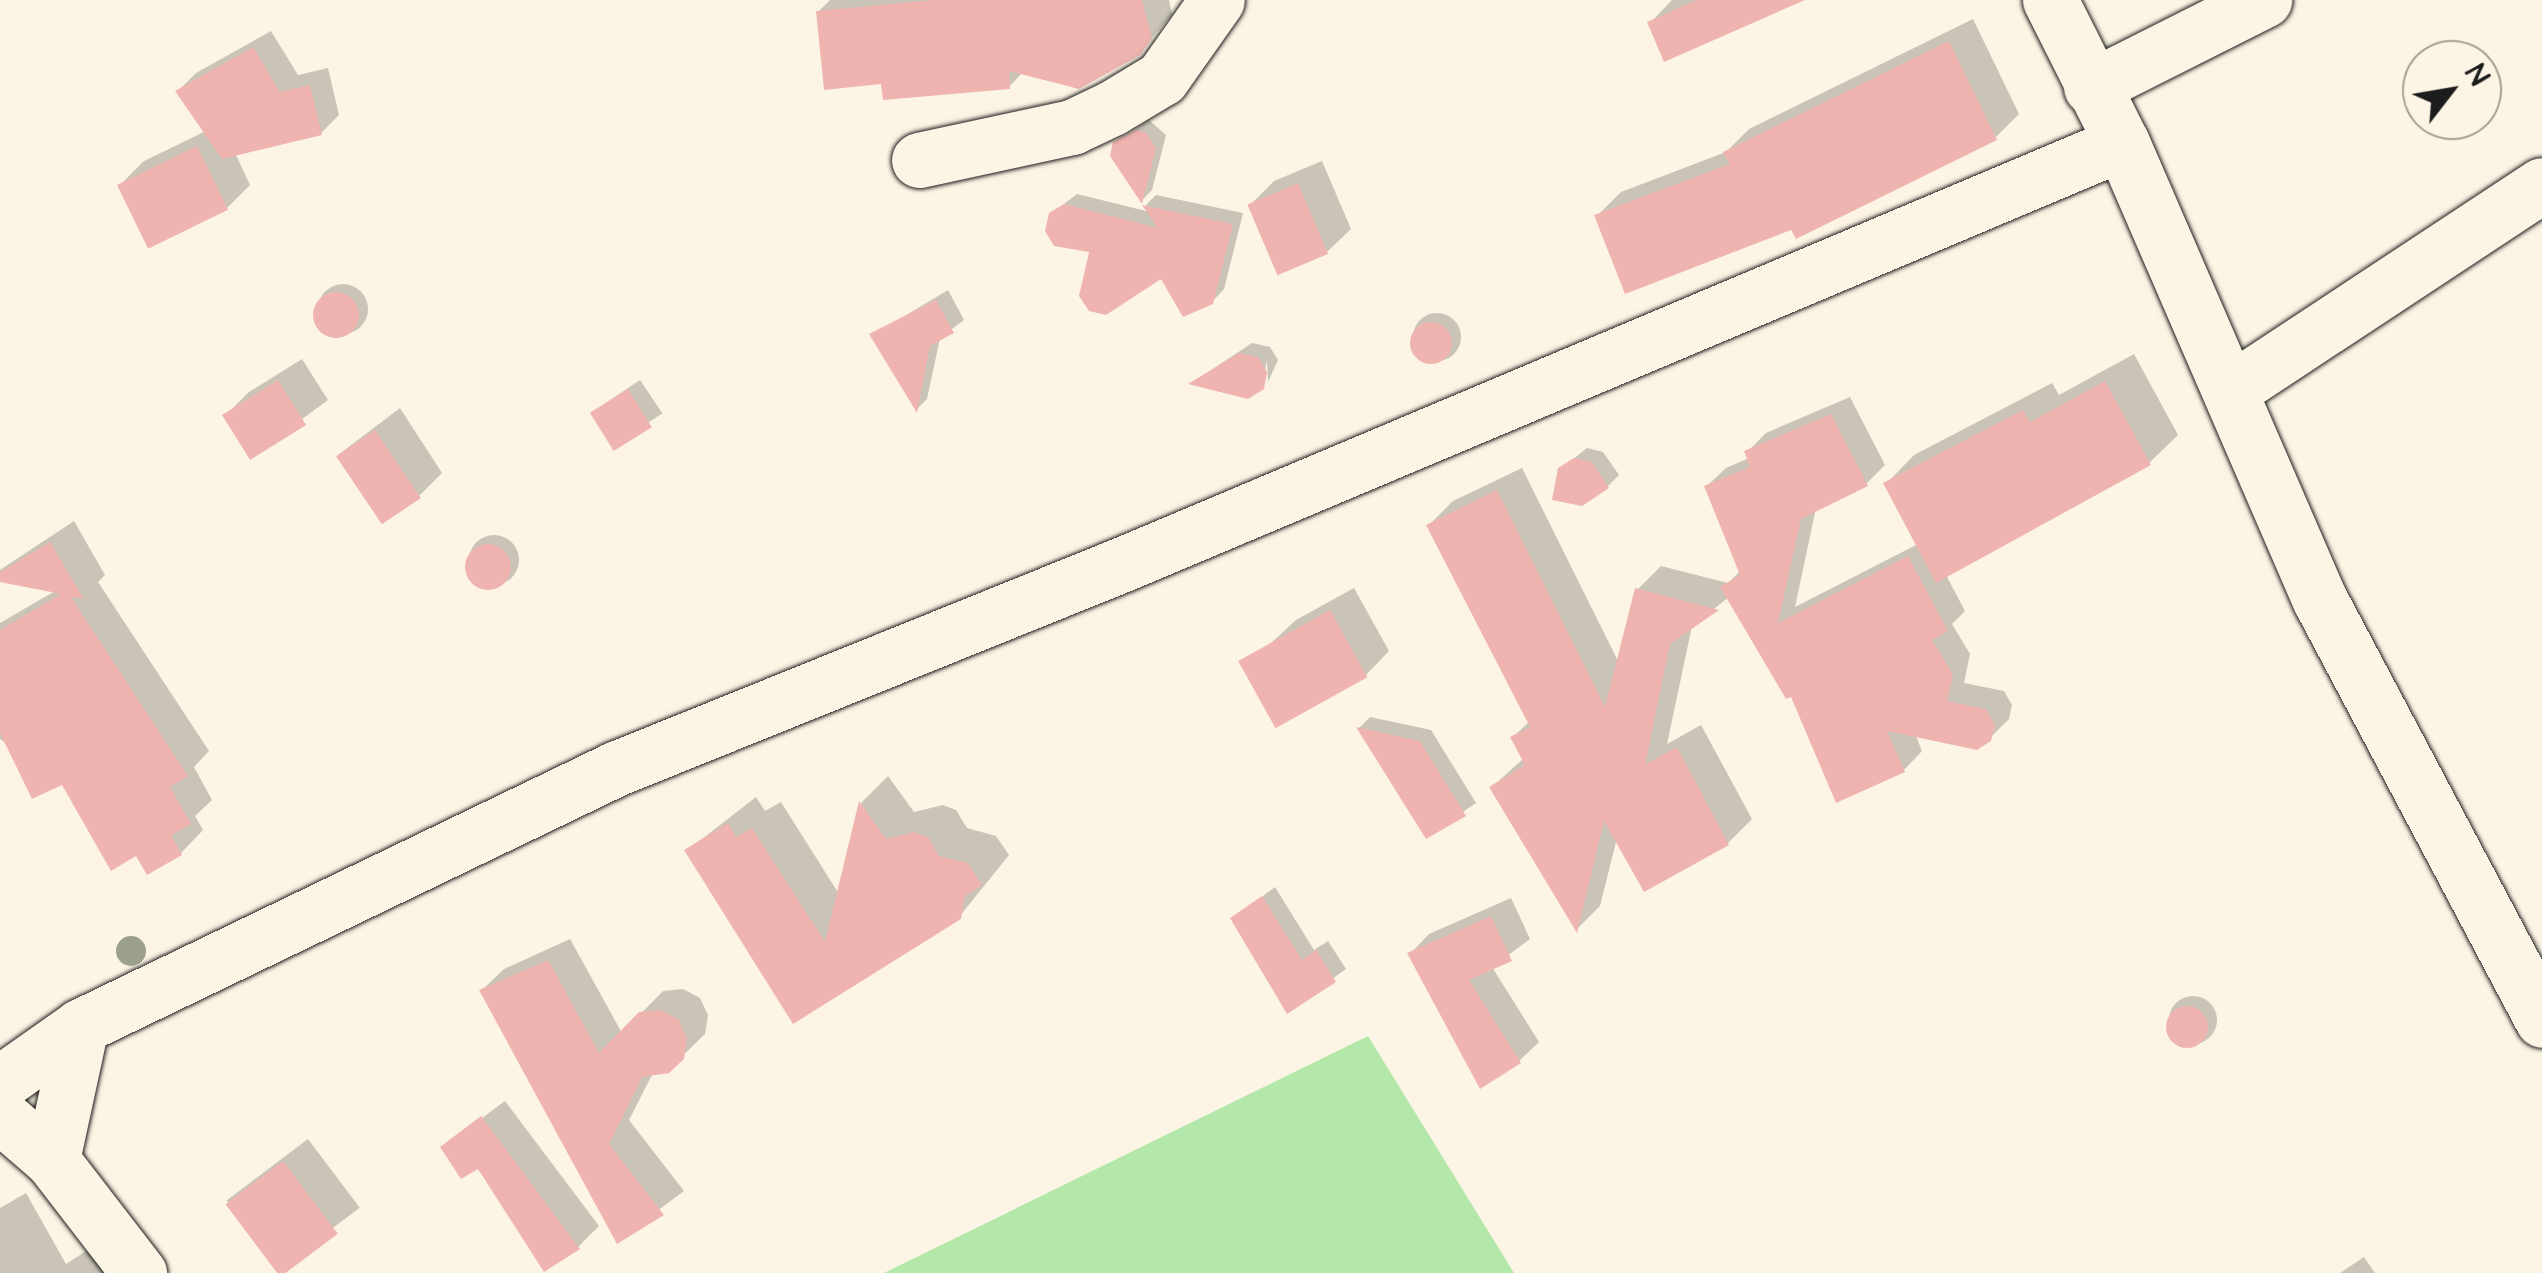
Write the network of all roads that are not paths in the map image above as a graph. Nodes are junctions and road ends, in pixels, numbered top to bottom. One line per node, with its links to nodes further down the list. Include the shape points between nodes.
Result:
1 (1218, 0): 6 (street, via 1162,78 1112,108 1072,127)
2 (2050, 0): 4 (street)
3 (2264, 0): 4 (street)
4 (2091, 87): 5 (street)
5 (2122, 142): 8 (street); 10 (street, via 1123,564 712,727)
6 (919, 160)
7 (2542, 184): 8 (street)
8 (2232, 390): 9 (street, via 2320,600)
9 (2542, 1020)
10 (82, 1026): 11 (street); 13 (street)
11 (0, 1083)
12 (0, 1116): 13 (street)
13 (52, 1160): 14 (street)
14 (139, 1273)

